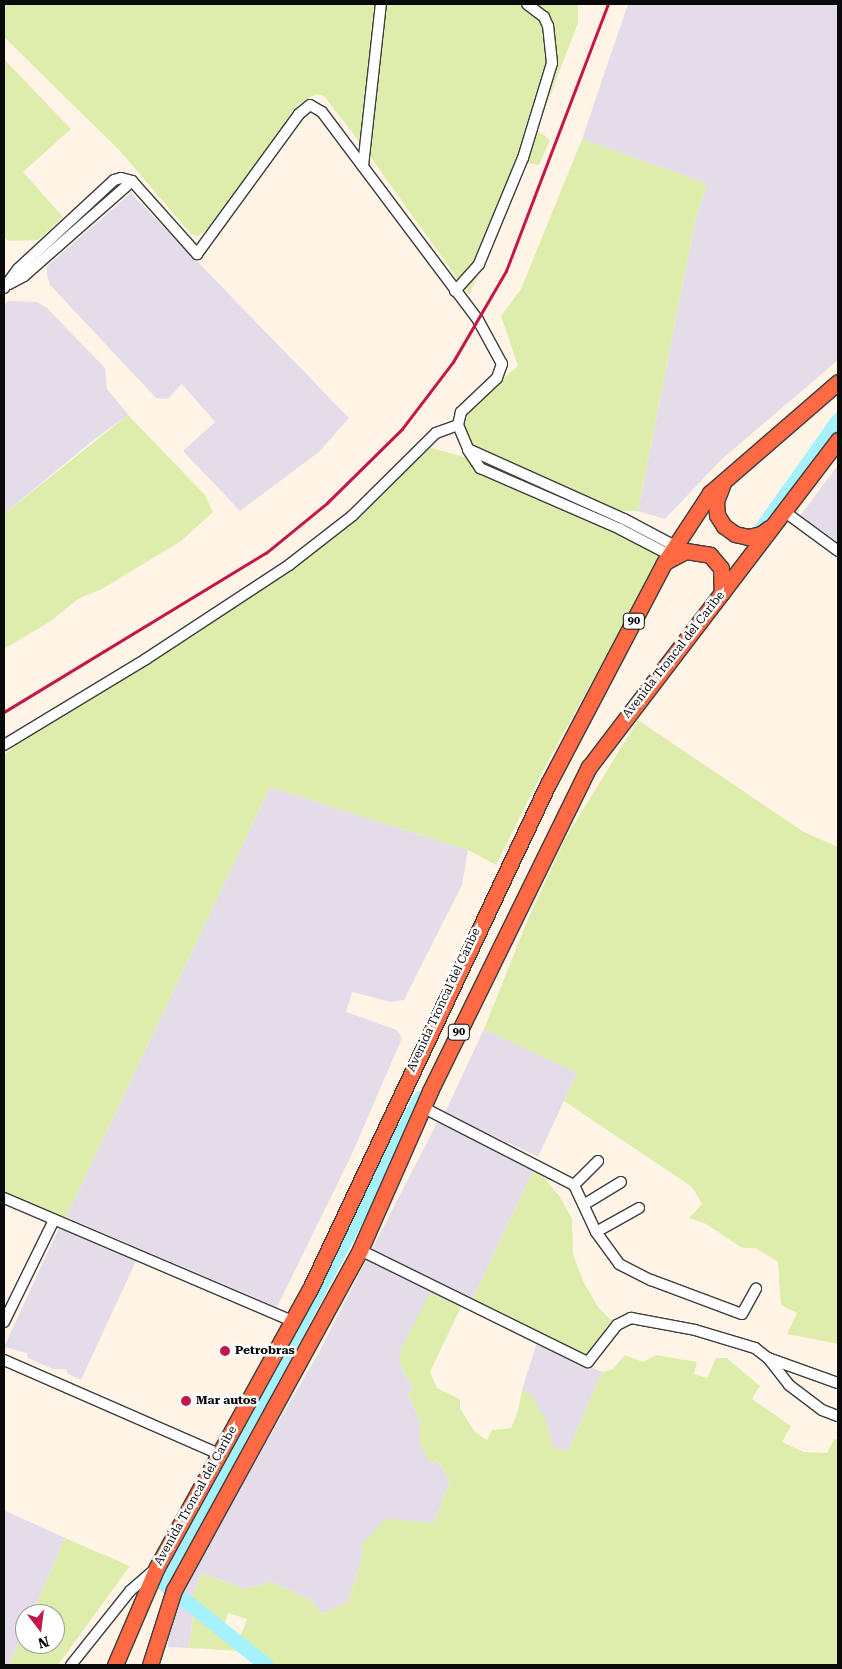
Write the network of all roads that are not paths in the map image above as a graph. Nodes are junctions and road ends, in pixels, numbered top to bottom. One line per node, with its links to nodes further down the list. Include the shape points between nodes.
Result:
1 (381, 4): 3 (street)
2 (527, 4): 5 (street, via 544,17 548,26 552,64 524,158 480,264)
3 (363, 166): 4 (street, via 322,112 310,105 299,114 197,254 132,181 24,276); 5 (street)
4 (5, 287)
5 (455, 290): 7 (street, via 478,320 502,364 497,378 461,412)
6 (838, 382): 9 (highway, Avenida Troncal del Caribe / 90)
7 (458, 425): 12 (street, via 468,450 624,519); 14 (street, via 436,433 352,516 289,565 146,659)
8 (838, 440): 10 (highway, Avenida Troncal del Caribe / 90)
9 (726, 478): 10 (highway, via 716,501 717,514 724,526 735,534 748,537 761,534); 12 (highway, Avenida Troncal del Caribe / 90, via 710,493)
10 (785, 512): 11 (street); 13 (highway, Avenida Troncal del Caribe / 90)
11 (838, 551)
12 (670, 555): 13 (highway, via 686,551 710,556 721,568); 26 (highway, Avenida Troncal del Caribe / 90, via 544,792)
13 (722, 593): 15 (highway, Avenida Troncal del Caribe / 90, via 589,767)
14 (4, 745)
15 (422, 1107): 18 (street); 24 (highway, Avenida Troncal del Caribe / 90)
16 (598, 1161): 18 (street)
17 (620, 1182): 20 (street)
18 (574, 1185): 20 (street)
19 (4, 1198): 22 (street)
20 (585, 1204): 23 (street)
21 (639, 1208): 23 (street)
22 (54, 1220): 26 (street); 27 (street)
23 (596, 1232): 25 (street, via 619,1264 740,1313 744,1313)
24 (360, 1250): 28 (street, via 588,1362 617,1325 632,1318 695,1330 755,1348); 36 (highway, Avenida Troncal del Caribe / 90, via 174,1590)
25 (756, 1289)
26 (292, 1321): 32 (highway, Avenida Troncal del Caribe / 90)
27 (4, 1322)
28 (768, 1358): 30 (street); 31 (street, via 789,1385 822,1410)
29 (4, 1360): 32 (street)
30 (838, 1383)
31 (838, 1416)
32 (220, 1454): 33 (highway, Avenida Troncal del Caribe / 90)
33 (157, 1567): 34 (street, via 130,1591); 35 (highway, Avenida Troncal del Caribe / 90)
34 (71, 1665)
35 (115, 1665)
36 (150, 1665)

